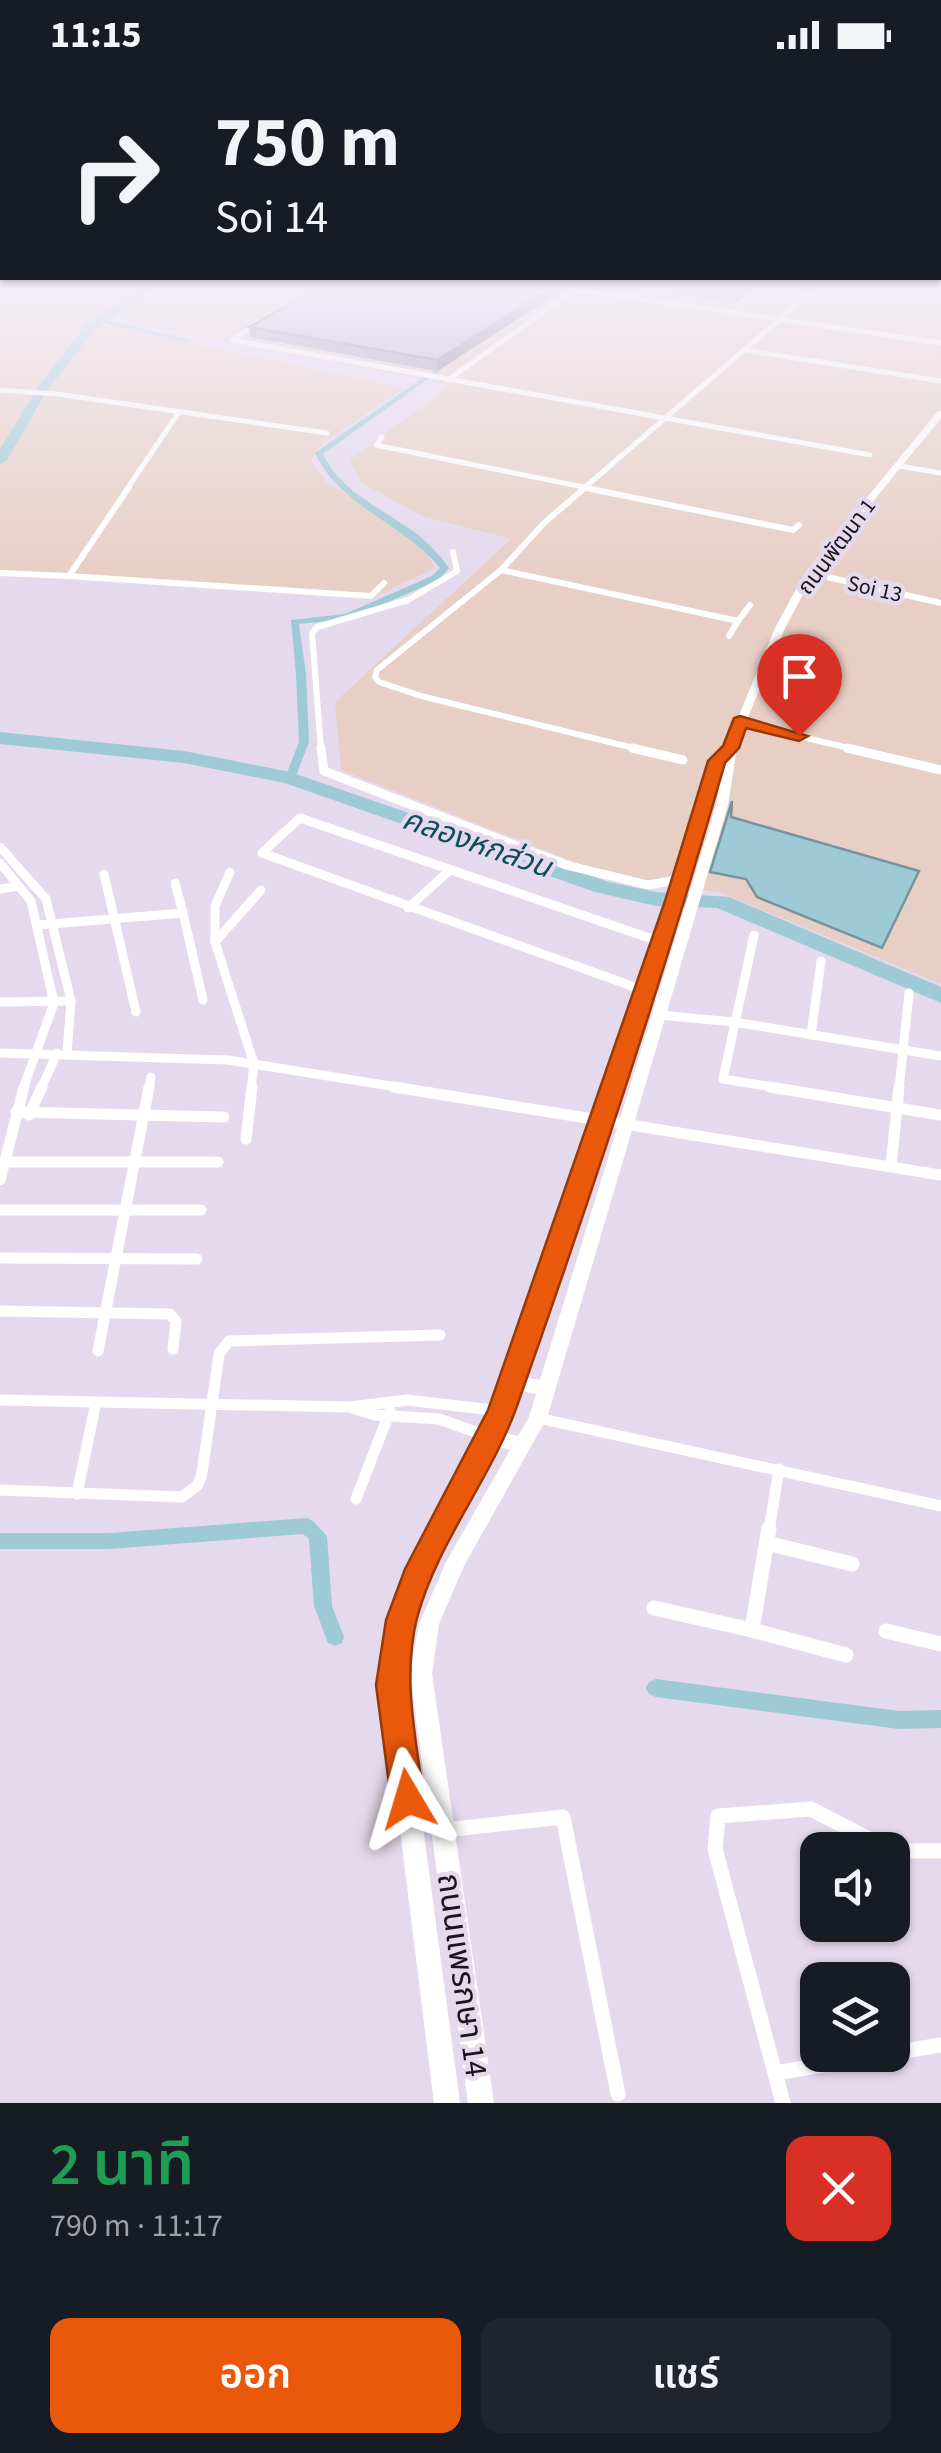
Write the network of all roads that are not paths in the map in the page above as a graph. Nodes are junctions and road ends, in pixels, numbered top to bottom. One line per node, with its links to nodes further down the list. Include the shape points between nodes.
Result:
1 (464, 383): 6 (street)
2 (708, 383): 6 (street)
3 (0, 390): 4 (street)
4 (179, 412): 7 (street); 18 (street)
5 (941, 413): 10 (main road, ถนนพัฒนา 1)
6 (666, 420): 9 (street); 12 (street)
7 (327, 433)
8 (382, 438): 12 (street, via 376,445)
9 (870, 455)
10 (899, 466): 11 (street); 17 (main road, ถนนพัฒนา 1)
11 (941, 474)
12 (584, 488): 13 (street); 15 (street)
13 (794, 529)
14 (453, 552): 33 (street, via 457,571 444,583 312,633 324,771 583,870 648,885)
15 (501, 570): 22 (street); 26 (street, via 377,670 380,682)
16 (0, 572): 18 (street)
17 (810, 574): 20 (street, Soi 13); 24 (main road, ถนนพัฒนา 1)
18 (69, 576): 19 (street, via 370,596)
19 (384, 582)
20 (941, 603)
21 (750, 604): 22 (street)
22 (738, 621): 23 (street)
23 (730, 636)
24 (740, 722): 25 (main road, ถนนพัฒนา 1); 27 (street)
25 (731, 748): 33 (main road, ถนนแพรกษา 14, via 716,761); 40 (main road, ถนนแพรกษา 14, via 722,805)
26 (683, 760)
27 (941, 770)
28 (0, 847): 42 (street, via 42,891)
29 (0, 863): 35 (street)
30 (450, 870): 38 (street); 38 (street, via 300,818 262,853); 46 (street)
31 (230, 872): 45 (street, via 213,902)
32 (104, 874): 41 (street)
33 (681, 882): 40 (main road, ถนนแพรกษา 14)
34 (175, 883): 39 (street)
35 (18, 886): 36 (street); 43 (street)
36 (0, 889)
37 (261, 890): 45 (street)
38 (408, 908): 48 (street)
39 (182, 913): 41 (street); 50 (street)
40 (679, 916): 46 (main road, ถนนแพรกษา 14); 54 (main road, ถนนแพรกษา 14)
41 (114, 918): 42 (street); 55 (street)
42 (52, 924): 43 (street); 52 (street)
43 (39, 925): 53 (street)
44 (754, 935): 56 (street)
45 (214, 942): 63 (street)
46 (661, 942): 48 (main road, ถนนแพรกษา 14)
47 (820, 961): 57 (street)
48 (644, 993): 54 (street); 72 (main road, ถนนแพรกษา 14)
49 (909, 993): 58 (street)
50 (203, 1000)
51 (0, 1002): 53 (street)
52 (71, 1002): 53 (street); 61 (street)
53 (54, 1003): 60 (street)
54 (662, 1006): 56 (street); 73 (main road, ถนนแพรกษา 14)
55 (136, 1012)
56 (734, 1022): 57 (street); 66 (street, via 722,1080)
57 (811, 1035): 58 (street)
58 (902, 1050): 62 (street); 66 (street)
59 (0, 1053): 60 (street)
60 (38, 1053): 61 (street); 67 (street)
61 (62, 1053): 63 (street); 68 (street)
62 (941, 1056)
63 (254, 1064): 72 (street); 75 (street)
64 (152, 1077): 70 (street)
65 (0, 1108): 67 (street)
66 (898, 1108): 69 (street); 79 (street)
67 (16, 1110): 68 (street); 74 (street)
68 (32, 1110): 70 (street); 74 (street)
69 (941, 1115)
70 (145, 1116): 71 (street); 77 (street)
71 (224, 1118)
72 (600, 1119): 73 (street); 93 (main road, ถนนแพรกษา 14)
73 (627, 1122): 79 (street); 94 (main road, ถนนแพรกษา 14)
74 (17, 1126): 76 (street)
75 (246, 1140)
76 (6, 1155): 77 (street); 81 (street)
77 (136, 1162): 78 (street); 83 (street)
78 (218, 1162)
79 (891, 1166): 80 (street)
80 (941, 1175)
81 (0, 1180)
82 (0, 1210): 83 (street)
83 (126, 1210): 84 (street); 86 (street)
84 (201, 1210)
85 (0, 1258): 86 (street)
86 (116, 1259): 87 (street); 89 (street)
87 (196, 1259)
88 (0, 1310): 89 (street)
89 (104, 1312): 91 (street, via 170,1314 176,1321); 92 (street)
90 (440, 1335): 97 (street, via 230,1341 219,1354)
91 (172, 1349)
92 (98, 1351)
93 (511, 1382): 94 (main road); 99 (main road, ถนนแพรกษา 14)
94 (547, 1389): 100 (main road, ถนนแพรกษา 14)
95 (0, 1400): 96 (street)
96 (96, 1402): 97 (street); 105 (street)
97 (214, 1405): 98 (street); 105 (street, via 202,1474 191,1492)
98 (391, 1408): 99 (street, via 437,1401); 101 (street); 106 (street)
99 (501, 1411): 101 (main road, ถนนแพรกษา 14)
100 (538, 1418): 102 (main road, ถนนแพรกษา 14); 103 (street)
101 (487, 1436): 102 (main road); 124 (main road, ถนนแพรกษา 14, via 416,1579 401,1620 392,1685)
102 (522, 1445): 115 (main road, ถนนแพรกษา 14, via 429,1624 421,1674)
103 (779, 1469): 107 (street); 108 (street)
104 (0, 1490): 105 (street)
105 (77, 1494)
106 (356, 1499)
107 (941, 1506)
108 (767, 1543): 109 (street); 111 (street)
109 (852, 1564)
110 (654, 1608): 111 (street)
111 (752, 1630): 114 (street)
112 (886, 1631): 113 (street)
113 (941, 1644)
114 (846, 1655)
115 (443, 1830): 123 (street, via 563,1817); 125 (main road, ถนนแพรกษา 14)
116 (855, 1832): 122 (street, via 811,1809 718,1816 715,1849)
117 (910, 1851): 118 (street)
118 (941, 1851)
119 (941, 2045): 120 (street)
120 (910, 2050)
121 (800, 2069): 122 (street)
122 (775, 2073): 126 (street)
123 (618, 2094)
124 (447, 2103)
125 (481, 2103)
126 (783, 2103)

